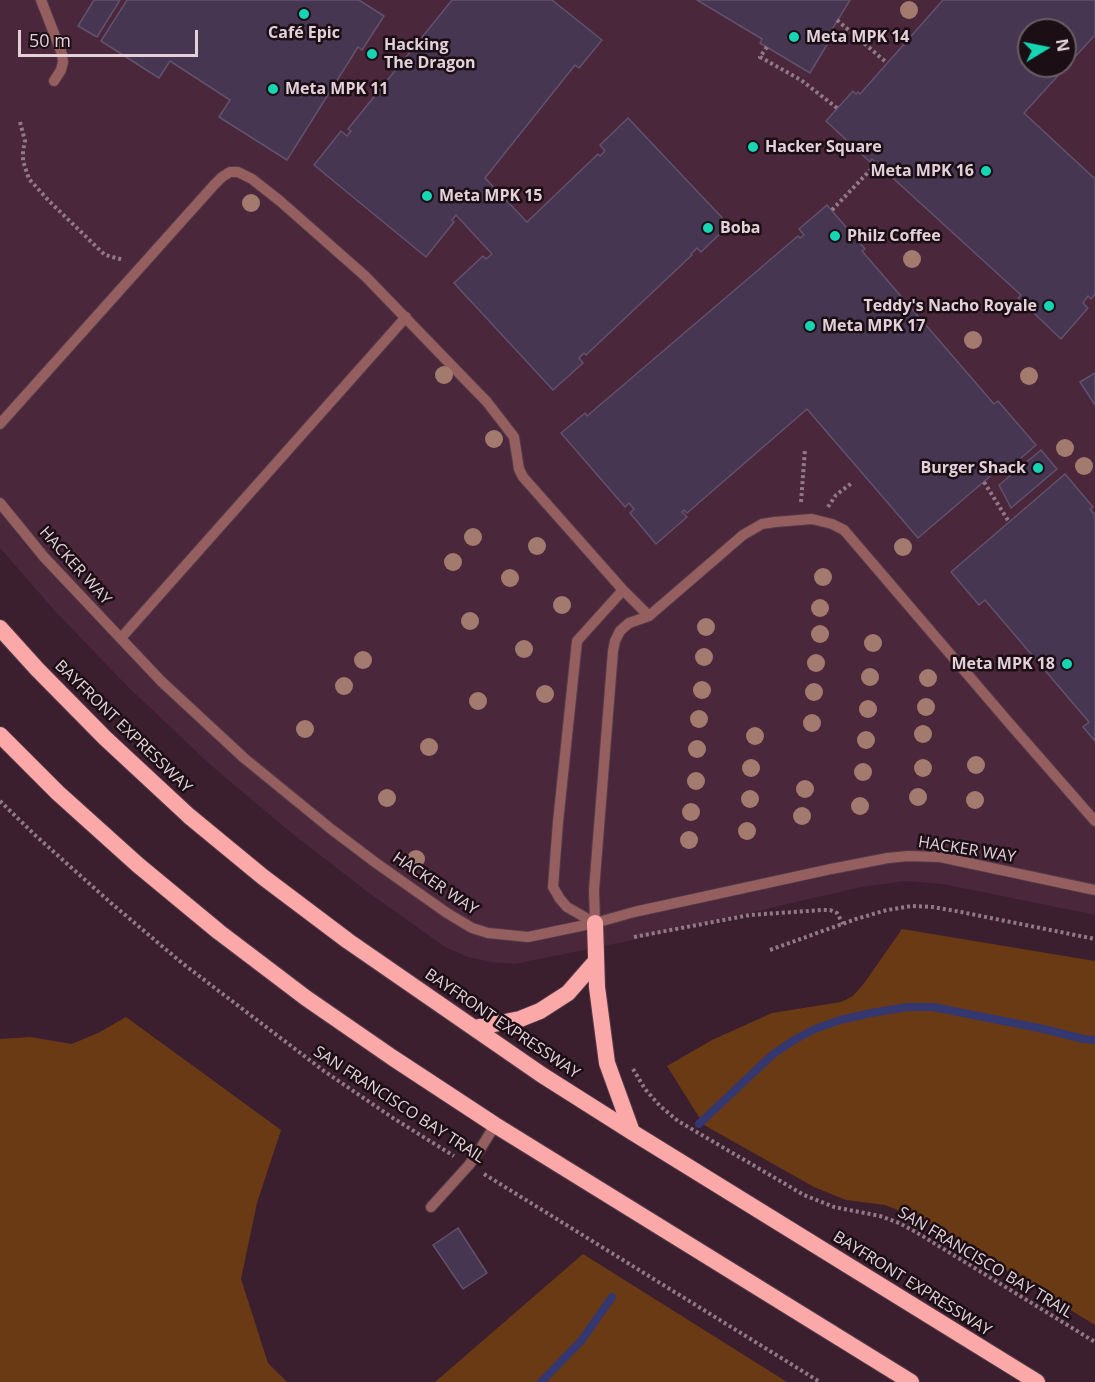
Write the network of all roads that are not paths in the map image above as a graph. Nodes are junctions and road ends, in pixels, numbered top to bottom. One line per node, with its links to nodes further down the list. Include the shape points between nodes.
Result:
1 (41, 0): 2 (lane, via 62,54 61,70)
2 (54, 81)
3 (406, 317): 4 (lane, via 280,201 245,175 230,172 214,184); 6 (lane, via 510,430 523,477); 9 (lane)
4 (0, 424)
5 (0, 503): 9 (lane, HACKER WAY, via 44,557)
6 (623, 590): 7 (lane); 13 (lane, via 577,641 558,822 553,887 567,907)
7 (649, 616): 11 (lane, via 751,529 799,519 832,524 854,541); 13 (lane, via 620,631 613,651 594,890)
8 (0, 628): 15 (highway, BAYFRONT EXPRESSWAY, via 98,730 189,816 263,877)
9 (121, 638): 13 (lane, HACKER WAY, via 244,758 331,829 472,928 528,937)
10 (0, 735): 16 (highway, via 138,865 219,932 383,1052)
11 (1095, 820)
12 (1095, 890): 13 (lane, HACKER WAY, via 940,857 908,856 831,869)
13 (596, 923): 14 (highway)
14 (596, 961): 15 (highway, via 568,993 540,1011); 17 (highway, via 607,1063)
15 (474, 1028): 17 (highway, BAYFRONT EXPRESSWAY)
16 (495, 1125): 18 (lane, via 469,1165); 19 (highway)
17 (632, 1132): 20 (highway, BAYFRONT EXPRESSWAY)
18 (431, 1207)
19 (910, 1382)
20 (1037, 1382)

